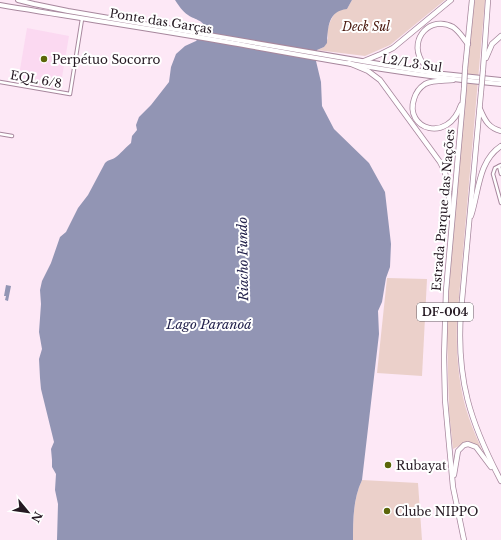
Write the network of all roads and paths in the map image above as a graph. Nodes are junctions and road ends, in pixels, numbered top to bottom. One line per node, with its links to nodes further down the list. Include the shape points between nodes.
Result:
1 (18, 0): 7 (main road, Ponte das Garças)
2 (451, 0): 12 (highway, via 393,48)
3 (472, 0): 9 (highway, Estrada Parque das Nações / DF-004)
4 (488, 0): 14 (highway, DF-004)
5 (0, 5): 6 (main road, Ponte das Garças)
6 (82, 18): 7 (main road, Ponte das Garças); 18 (street, EQL 6/8, via 70,94)
7 (186, 33): 10 (main road, Ponte das Garças); 11 (main road, Ponte das Garças)
8 (501, 36): 14 (highway, via 490,45)
9 (468, 44): 15 (highway, via 450,26 440,24 427,28 419,38 417,48 423,63); 20 (highway, Estrada Parque das Nações / DF-004, bridge)
10 (328, 55): 12 (main road, L2/L3 Sul)
11 (320, 58): 13 (main road, L2/L3 Sul)
12 (364, 61): 15 (main road, L2/L3 Sul)
13 (349, 63): 16 (main road, L2/L3 Sul); 30 (highway, via 368,71 380,80 444,169 448,185)
14 (483, 67): 21 (highway, DF-004, bridge)
15 (434, 73): 17 (main road, L2/L3 Sul)
16 (453, 80): 19 (main road, L2/L3 Sul); 20 (highway, via 430,83 416,93 413,111 422,125 433,129 452,121 458,111)
17 (501, 80)
18 (0, 82)
19 (501, 84)
20 (464, 89): 30 (highway, Estrada Parque das Nações / DF-004)
21 (479, 107): 22 (highway, via 486,123); 29 (highway, DF-004)
22 (501, 131)
23 (0, 134): 24 (street)
24 (12, 136)
25 (501, 146): 29 (highway, via 484,167)
26 (500, 165): 27 (street); 28 (street, via 495,168 493,174)
27 (501, 174)
28 (501, 203)
29 (468, 223): 31 (highway, DF-004, via 459,334 462,378 479,436)
30 (451, 233): 33 (highway, Estrada Parque das Nações / DF-004, via 444,357)
31 (498, 476): 32 (highway, DF-004); 33 (highway, via 476,447 468,444 458,451)
32 (501, 481)
33 (452, 487): 34 (highway, Estrada Parque das Nações / DF-004)
34 (464, 540)

